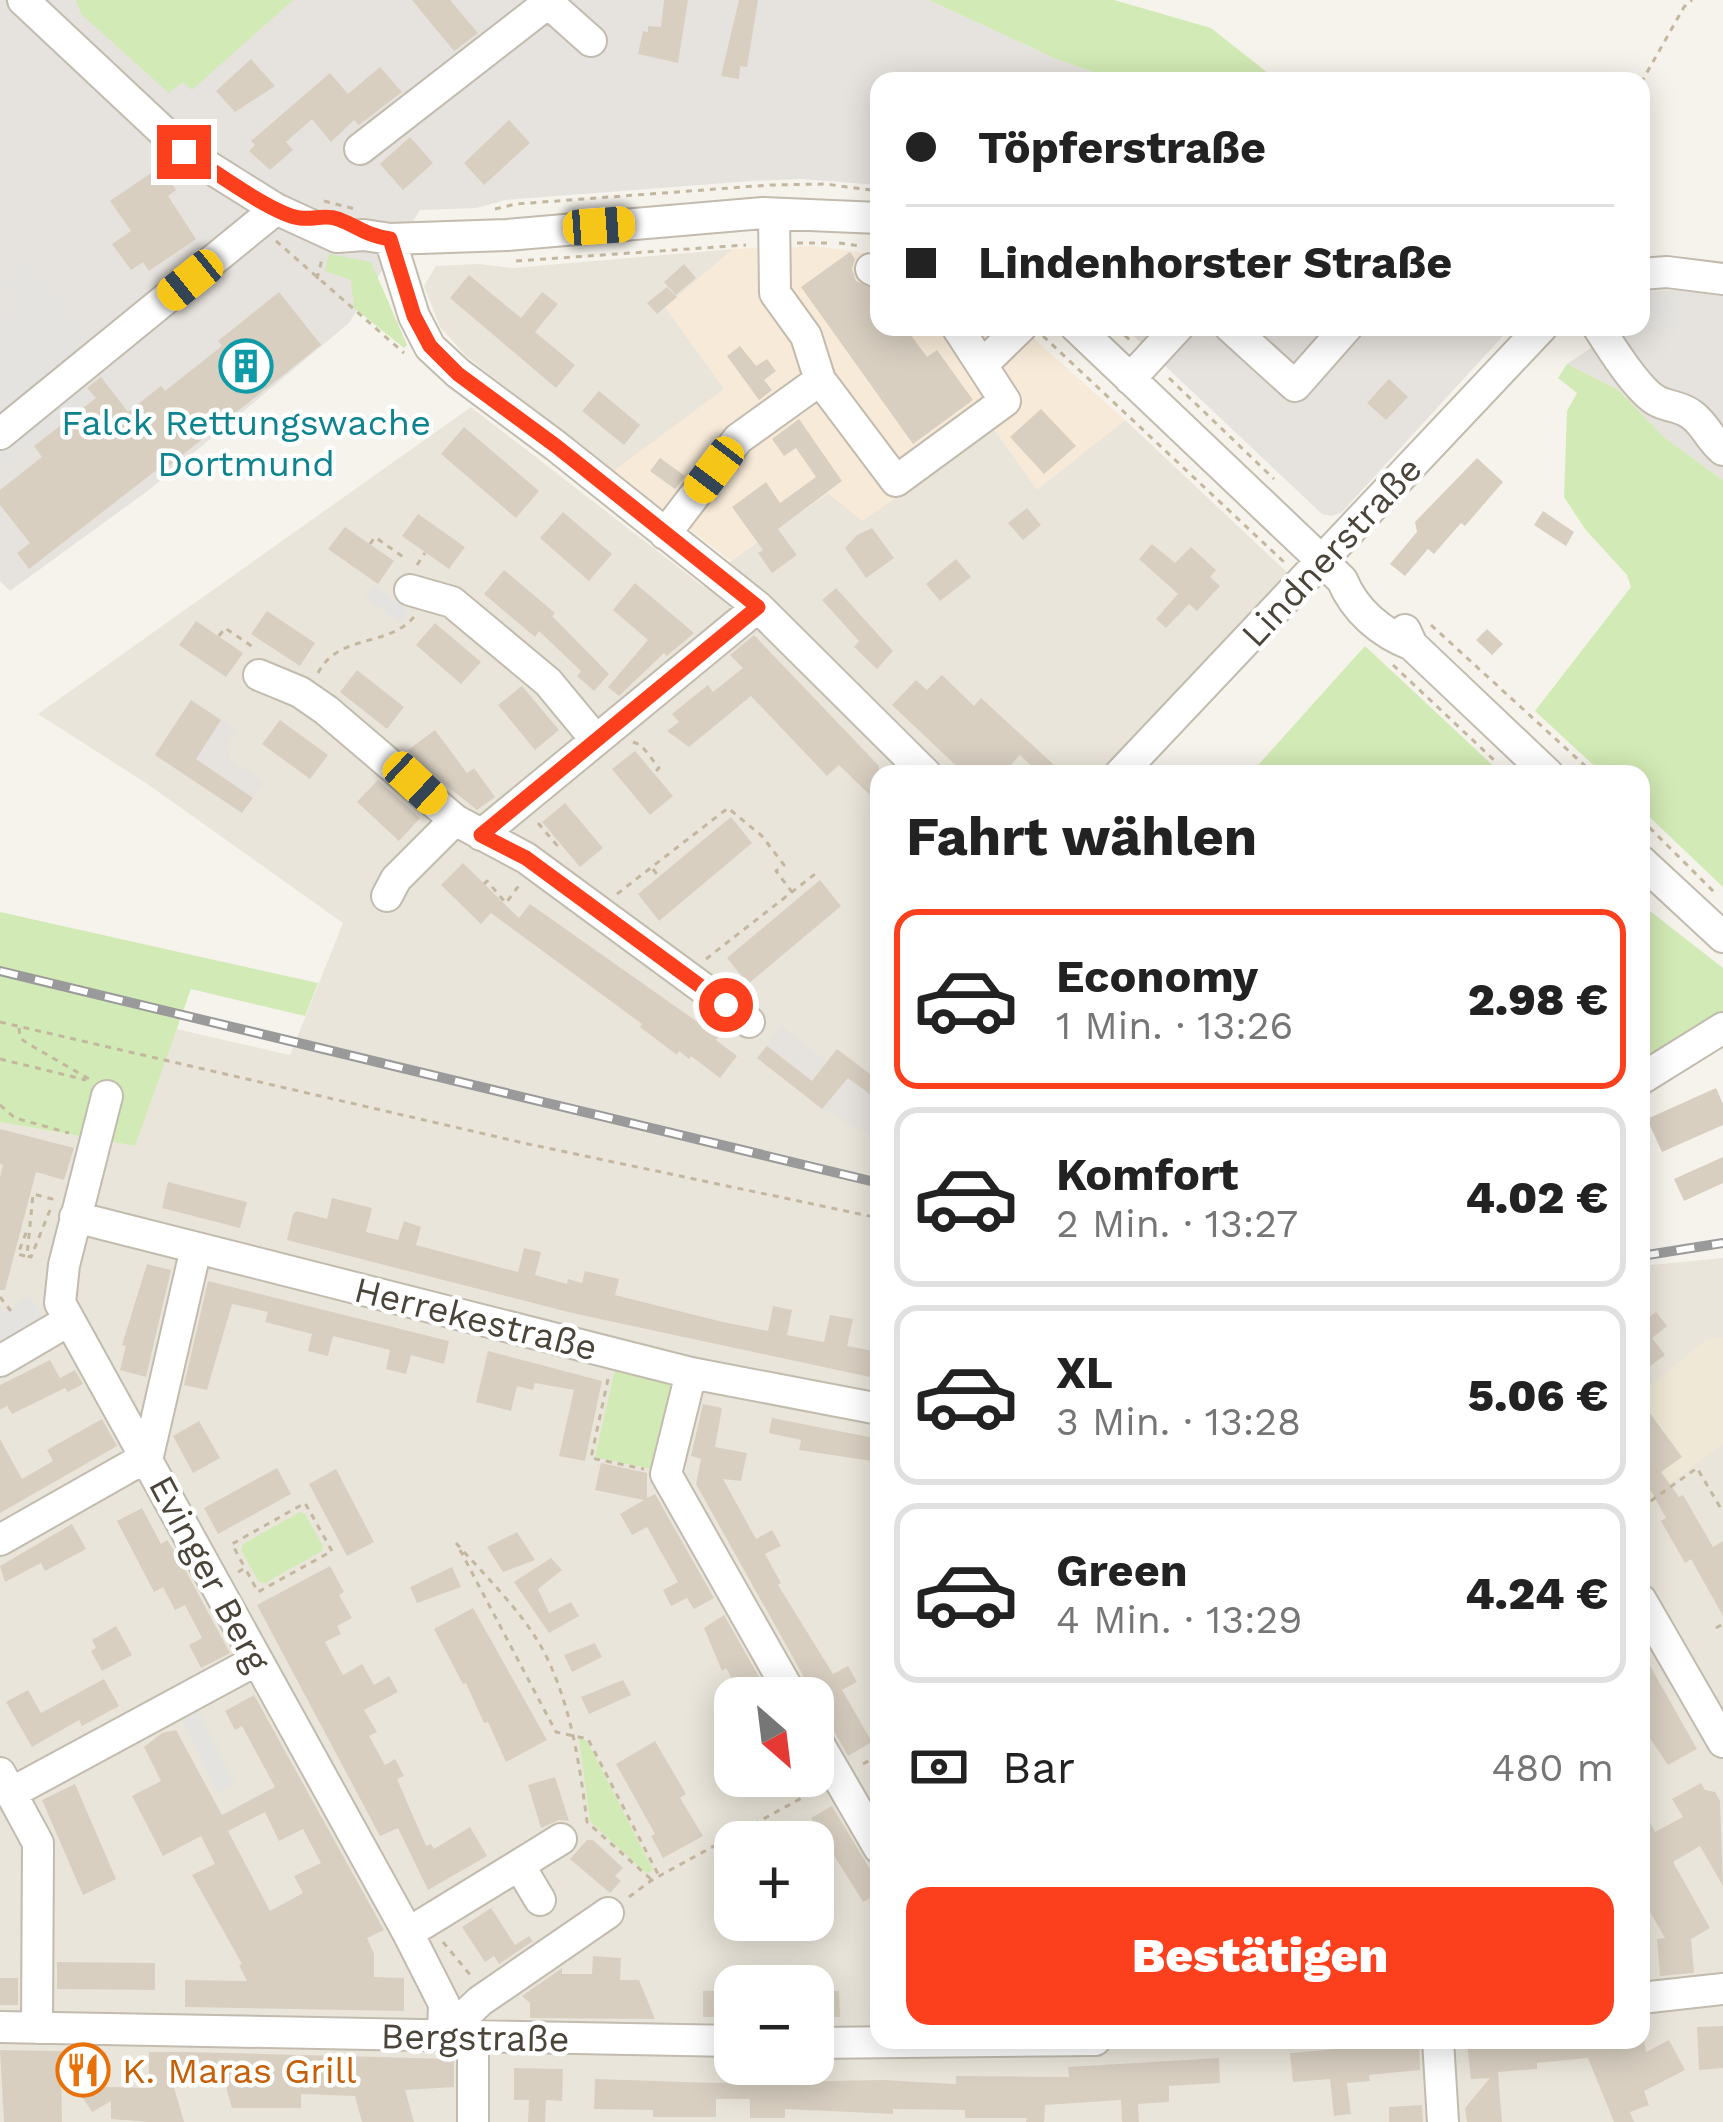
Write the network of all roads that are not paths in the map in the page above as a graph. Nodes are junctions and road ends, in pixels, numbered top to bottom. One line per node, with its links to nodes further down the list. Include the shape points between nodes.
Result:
1 (22, 0): 5 (street, via 184,152)
2 (553, 3): 3 (street); 4 (street)
3 (591, 41)
4 (360, 149)
5 (286, 212): 6 (street, via 337,237); 22 (street)
6 (374, 228): 7 (street, via 507,235); 24 (street, via 430,346)
7 (774, 228): 8 (street); 21 (street, via 775,293 806,336)
8 (870, 251)
9 (1650, 273): 10 (street)
10 (1723, 278)
11 (963, 336): 19 (street)
12 (1012, 336): 19 (street)
13 (1090, 336): 20 (street)
14 (1170, 336): 20 (street)
15 (1240, 336): 16 (street, via 1295,386)
16 (1339, 336)
17 (1534, 336): 25 (street, Lindnerstraße)
18 (1605, 336): 23 (street, via 1647,393 1696,416)
19 (982, 365): 21 (street, via 1005,401 896,481)
20 (1140, 368): 25 (street)
21 (820, 380): 24 (street, via 738,439)
22 (0, 434)
23 (1723, 450)
24 (665, 534): 27 (street)
25 (1323, 574): 31 (street, Lindnerstraße); 32 (street, via 1365,586 1410,643)
26 (416, 578): 29 (street, via 548,682)
27 (758, 607): 29 (street); 30 (street)
28 (258, 663): 33 (street, via 352,729)
29 (596, 740): 33 (street)
30 (917, 765)
31 (1129, 765)
32 (1538, 765)
33 (468, 828): 35 (street, via 396,879); 37 (street, via 526,858)
34 (1650, 869): 36 (street)
35 (387, 896)
36 (1723, 937)
37 (749, 1022)
38 (1723, 1028): 39 (street)
39 (1650, 1073)
40 (107, 1096): 41 (street, Evinger Berg)
41 (75, 1217): 42 (street, Herrekestraße); 43 (street, Evinger Berg, via 59,1288)
42 (196, 1248): 45 (street, Herrekestraße); 47 (street)
43 (68, 1321): 44 (street); 47 (street, Evinger Berg)
44 (0, 1361)
45 (691, 1373): 46 (street, Herrekestraße); 51 (street, via 667,1474)
46 (870, 1407)
47 (148, 1456): 48 (street); 50 (street, Evinger Berg)
48 (0, 1540)
49 (1650, 1616): 52 (street)
50 (256, 1660): 54 (street); 60 (street, Evinger Berg)
51 (781, 1677)
52 (1723, 1742)
53 (834, 1771): 55 (street)
54 (5, 1783): 64 (street, via 38,1844)
55 (870, 1833)
56 (561, 1839): 57 (street)
57 (519, 1865): 58 (street); 60 (street)
58 (540, 1900)
59 (608, 1913): 65 (street, via 488,1996)
60 (421, 1925): 65 (street, Evinger Berg)
61 (1723, 1989): 62 (street)
62 (1650, 1997)
63 (0, 2027): 64 (street, Bergstraße)
64 (37, 2028): 65 (street, Bergstraße)
65 (458, 2037): 66 (street, Bergstraße); 70 (street, Evinger Berg)
66 (714, 2041)
67 (834, 2042): 68 (street)
68 (870, 2042)
69 (1439, 2049): 71 (street)
70 (473, 2122)
71 (1443, 2122)

